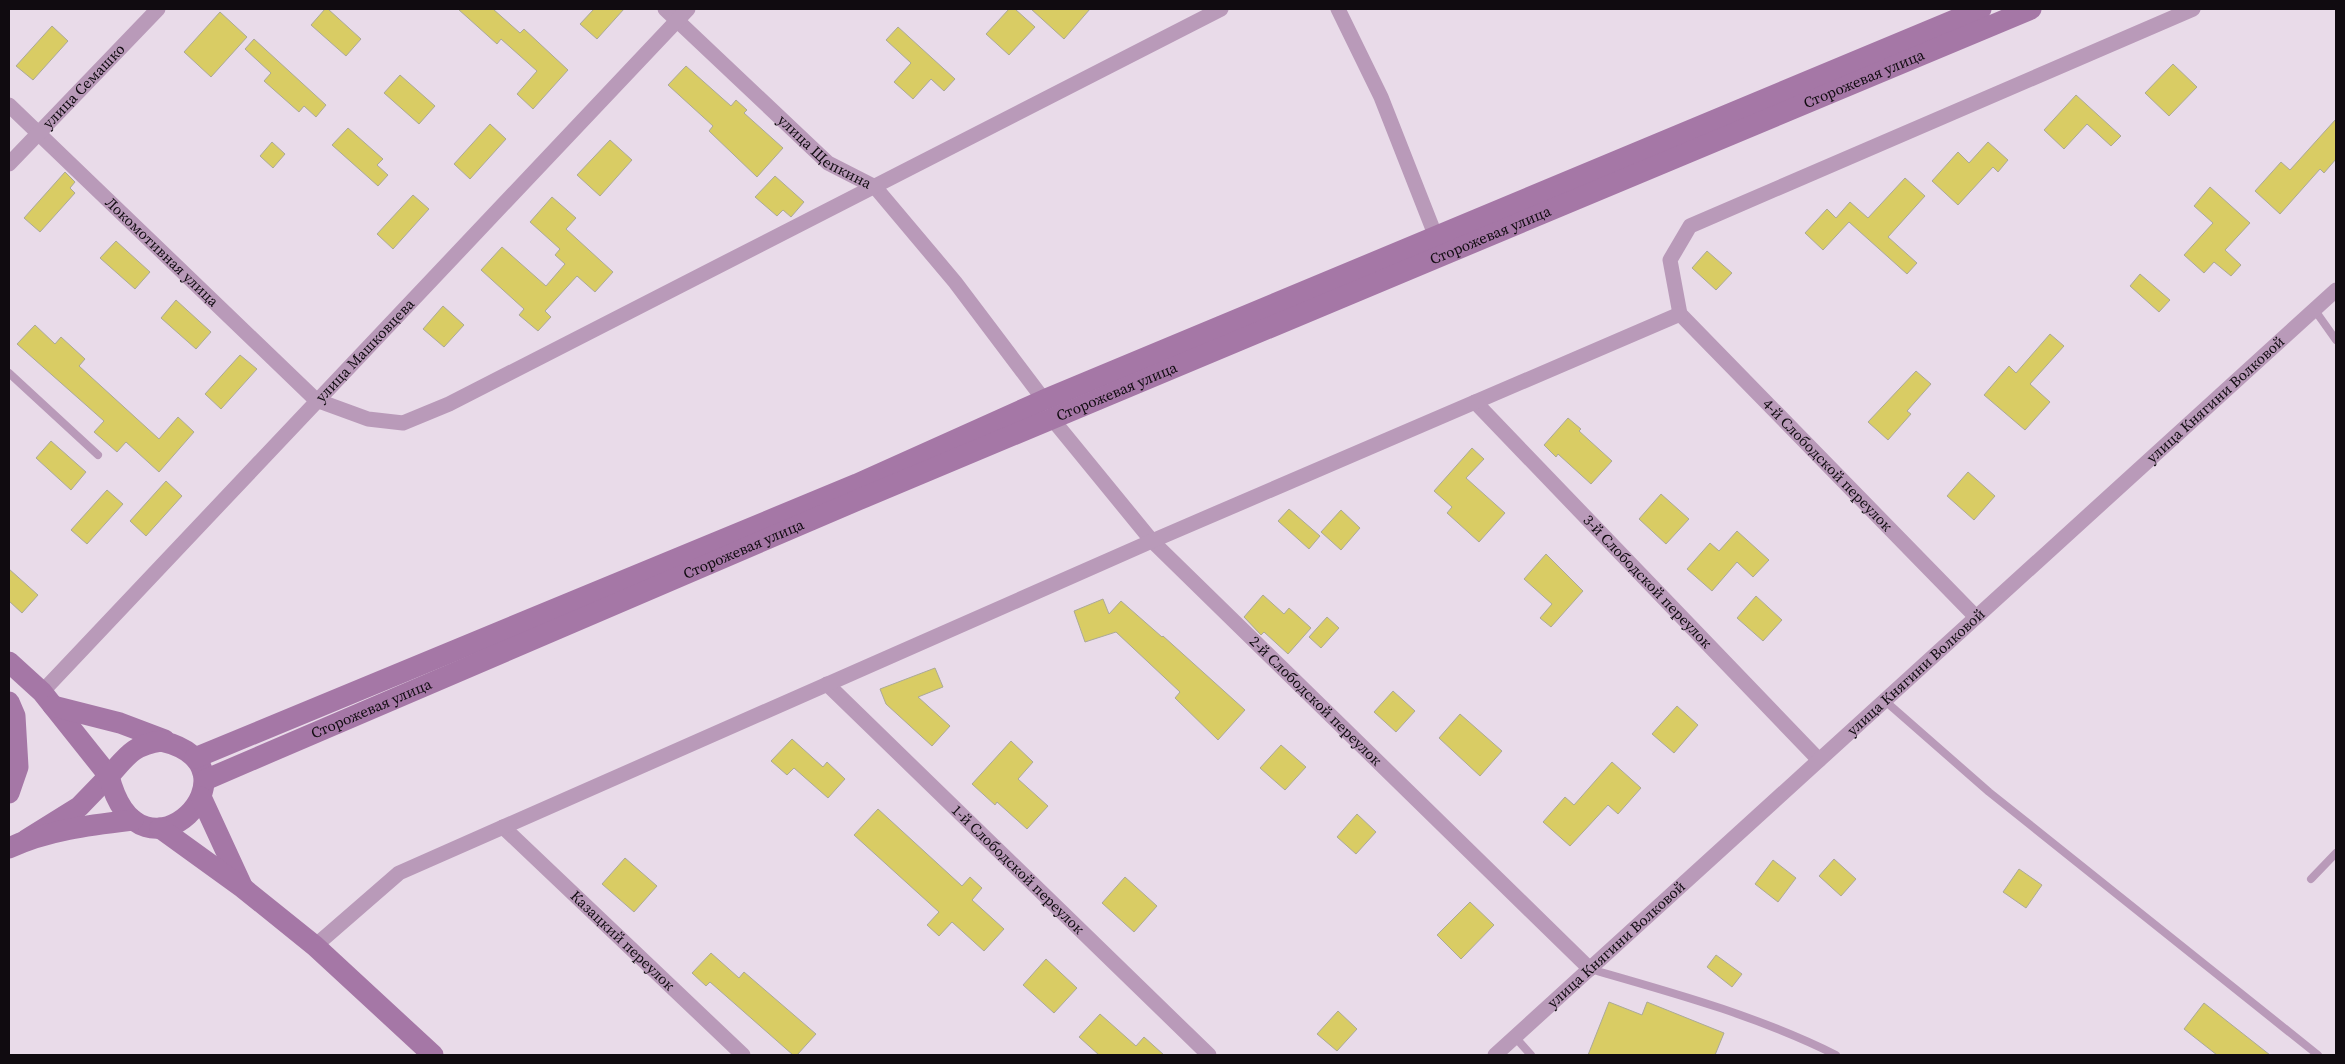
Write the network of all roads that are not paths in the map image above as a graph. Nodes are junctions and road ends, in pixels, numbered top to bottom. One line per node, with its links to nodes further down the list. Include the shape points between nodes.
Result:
1 (157, 9): 11 (street, улица Семашко)
2 (665, 9): 9 (street, улица Щепкина)
3 (688, 9): 9 (street, улица Машковцева)
4 (1220, 9): 13 (street)
5 (1338, 9): 14 (street, via 1381,96)
6 (1981, 9): 14 (main road, Сторожевая улица)
7 (2031, 9): 23 (main road, Сторожевая улица)
8 (2193, 9): 17 (street, via 1690,226 1670,260)
9 (677, 20): 13 (street, улица Щепкина, via 828,163); 20 (street, улица Машковцева)
10 (9, 105): 11 (street, Локомотивная улица)
11 (38, 134): 12 (street, улица Семашко); 20 (street, Локомотивная улица)
12 (9, 164)
13 (876, 187): 20 (street, via 449,404 403,423 368,419); 21 (street, улица Щепкина, via 955,282)
14 (1436, 237): 21 (main road, Сторожевая улица)
15 (2336, 290): 16 (street, улица Княгини Волковой)
16 (2314, 309): 18 (lane); 26 (street, улица Княгини Волковой)
17 (1680, 314): 22 (street); 26 (street, 4-й Слободской переулок)
18 (2336, 340)
19 (9, 373): 24 (lane)
20 (316, 400): 29 (street, улица Машковцева)
21 (1044, 400): 33 (main road, Сторожевая улица, via 857,484)
22 (1474, 402): 25 (street); 34 (street, 3-й Слободской переулок)
23 (1054, 420): 25 (street, 2-й Слободской переулок); 36 (main road, Сторожевая улица, via 856,501)
24 (98, 454)
25 (1152, 541): 28 (street); 46 (street, 2-й Слободской переулок)
26 (1976, 617): 30 (street, улица Княгини Волковой)
27 (9, 662): 29 (main road)
28 (827, 684): 39 (street); 50 (street, 1-й Слободской переулок)
29 (48, 699): 32 (main road); 35 (main road)
30 (1884, 700): 34 (street, улица Княгини Волковой); 54 (lane, via 1989,792)
31 (9, 702): 37 (main road, via 15,716 18,767)
32 (175, 744): 33 (main road); 35 (main road, via 161,741 144,744 131,751)
33 (195, 758): 36 (main road)
34 (1818, 760): 46 (street, улица Княгини Волковой)
35 (109, 776): 38 (main road, via 122,809); 41 (main road, via 78,807)
36 (203, 789): 40 (main road, via 191,814 180,823); 44 (main road)
37 (9, 793)
38 (133, 820): 40 (main road, via 144,826); 41 (main road, via 85,826)
39 (502, 827): 45 (street, via 399,872); 49 (street, Казацкий переулок)
40 (160, 828): 44 (main road)
41 (17, 844)
42 (2336, 853): 43 (lane)
43 (2311, 879)
44 (243, 888): 45 (main road)
45 (315, 946): 48 (main road)
46 (1590, 968): 47 (street, улица Княгини Волковой); 53 (lane, via 1703,1001 1794,1034)
47 (1515, 1037): 51 (street, улица Княгини Волковой); 52 (lane)
48 (434, 1055)
49 (743, 1055)
50 (1209, 1055)
51 (1495, 1055)
52 (1531, 1055)
53 (1836, 1055)
54 (2318, 1055)

